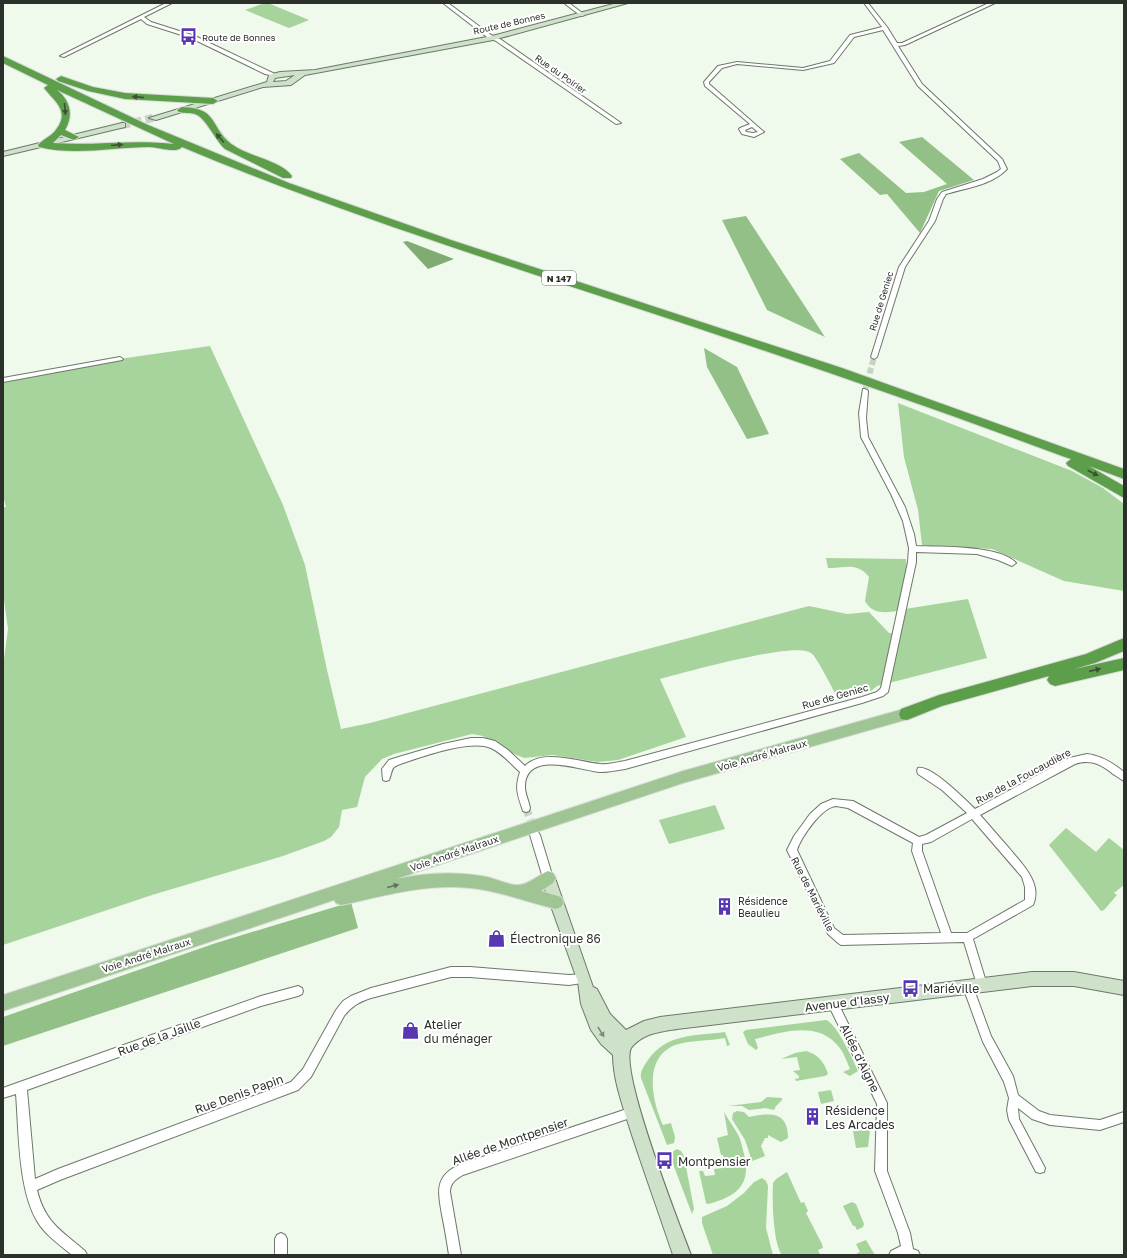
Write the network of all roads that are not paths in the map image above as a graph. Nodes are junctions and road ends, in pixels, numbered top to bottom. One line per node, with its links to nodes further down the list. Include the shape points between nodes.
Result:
1 (170, 3): 8 (street)
2 (445, 3): 10 (street, Rue du Poirier)
3 (566, 3): 7 (street)
4 (625, 3): 7 (street, Route de Bonnes)
5 (866, 3): 9 (street)
6 (993, 3): 11 (street)
7 (583, 15): 10 (street, Route de Bonnes)
8 (141, 17): 13 (street); 16 (street, via 149,23 193,36)
9 (885, 28): 11 (street); 23 (street, via 852,36 835,60 806,68 740,62 717,69 706,82 707,85)
10 (494, 38): 16 (street, Route de Bonnes, via 302,74 291,77 288,83); 22 (street, Rue du Poirier)
11 (896, 45): 32 (street, Rue de Geniec, via 920,85 1000,160 1004,168 991,177 944,193 932,221 902,267)
12 (3, 52): 15 (highway, N 147)
13 (62, 56)
14 (3, 59): 15 (highway, N 147)
15 (35, 72): 17 (highway, one-way to 15, via 107,93); 25 (highway, one-way to 25, via 33,78 56,93 66,106); 30 (highway, N 147, via 127,120); 31 (highway, N 147, via 153,124)
16 (271, 79): 18 (street, via 262,85)
17 (177, 98): 18 (highway); 19 (highway, via 184,103)
18 (213, 101): 19 (street); 21 (highway, via 207,108)
19 (182, 110): 20 (street); 21 (highway, via 199,111)
20 (153, 118)
21 (210, 122): 31 (highway, one-way to 21, via 285,174 228,146)
22 (618, 123)
23 (753, 124)
24 (122, 125): 26 (street)
25 (60, 131): 26 (highway); 27 (highway)
26 (77, 136): 27 (street); 28 (highway, via 73,143)
27 (43, 145): 28 (highway); 29 (street)
28 (78, 148): 30 (highway, one-way to 30, via 166,145 182,148 226,165)
29 (3, 154)
30 (235, 165): 36 (highway, N 147, via 411,229)
31 (289, 179): 37 (highway, N 147, via 417,224 865,372)
32 (874, 357)
33 (120, 359): 34 (street)
34 (3, 380)
35 (865, 392): 40 (street, Rue de Geniec, via 862,410 864,435 904,514 911,533)
36 (902, 393): 38 (highway, N 147); 39 (highway, one-way to 39, via 1080,466)
37 (1124, 465)
38 (1124, 474)
39 (1124, 493)
40 (913, 549): 41 (street, via 983,553 996,555); 47 (street, Rue de Geniec, via 888,685 882,693 625,764 601,768 554,760 534,764)
41 (1012, 563)
42 (1124, 637): 45 (highway, via 1105,648)
43 (1124, 644): 45 (highway, via 1090,660)
44 (1124, 664): 46 (highway, one-way to 44)
45 (977, 690): 46 (highway, via 939,700)
46 (908, 714): 58 (main road, Voie André Malraux, via 683,777)
47 (525, 771): 49 (street, via 493,744 477,740 392,763 386,769); 51 (street, via 520,785)
48 (921, 771): 52 (street, via 951,790)
49 (386, 777)
50 (1124, 777): 52 (street, Rue de la Foucaudière, via 1100,760 1084,757 1072,761)
51 (526, 808)
52 (974, 815): 54 (street, via 928,839); 60 (street, via 1027,878 1030,902)
53 (535, 835): 55 (street)
54 (918, 841): 59 (street, via 917,851); 59 (street, Rue de Mariéville, via 850,804 833,803 821,809 795,842 792,850 831,931 841,940)
55 (548, 878): 56 (main road, via 533,888); 57 (street)
56 (517, 892): 57 (main road); 58 (main road, one-way to 56, via 402,884 428,881 471,881)
57 (556, 902): 61 (street)
58 (286, 909): 65 (main road, Voie André Malraux)
59 (948, 938): 60 (street, Rue de Mariéville)
60 (968, 938): 62 (street)
61 (584, 980): 67 (street, via 589,1004 599,1030 609,1042); 74 (street, Rue Denis Papin, via 450,972 370,993 347,1004 307,1073 294,1086)
62 (975, 986): 63 (street, Avenue d'Iassy, via 1054,978 1095,981); 66 (street, Avenue d'Iassy); 70 (street, via 987,1038 1007,1074)
63 (1124, 988)
64 (298, 991): 68 (street, Rue de la Jaille, via 261,1001)
65 (3, 1003)
66 (833, 1004): 67 (street, Avenue d'Iassy, via 649,1026 638,1030); 76 (street, Allée d'Aigne, via 882,1103 881,1171)
67 (624, 1046): 71 (street, via 621,1070)
68 (21, 1086): 69 (street, Rue de la Jaille); 74 (street)
69 (3, 1093)
70 (1014, 1098): 72 (street, via 1036,1114 1050,1120 1100,1125); 73 (street, via 1014,1120)
71 (633, 1112): 79 (street, Allée de Montpensier, via 451,1175 445,1184 444,1192); 80 (street)
72 (1124, 1117)
73 (1040, 1168)
74 (31, 1187): 77 (street, via 41,1218)
75 (282, 1239): 78 (street)
76 (911, 1254): 81 (street, Allée d'Aigne, via 903,1252)
77 (81, 1255)
78 (281, 1255)
79 (455, 1255)
80 (682, 1255)
81 (895, 1255)

